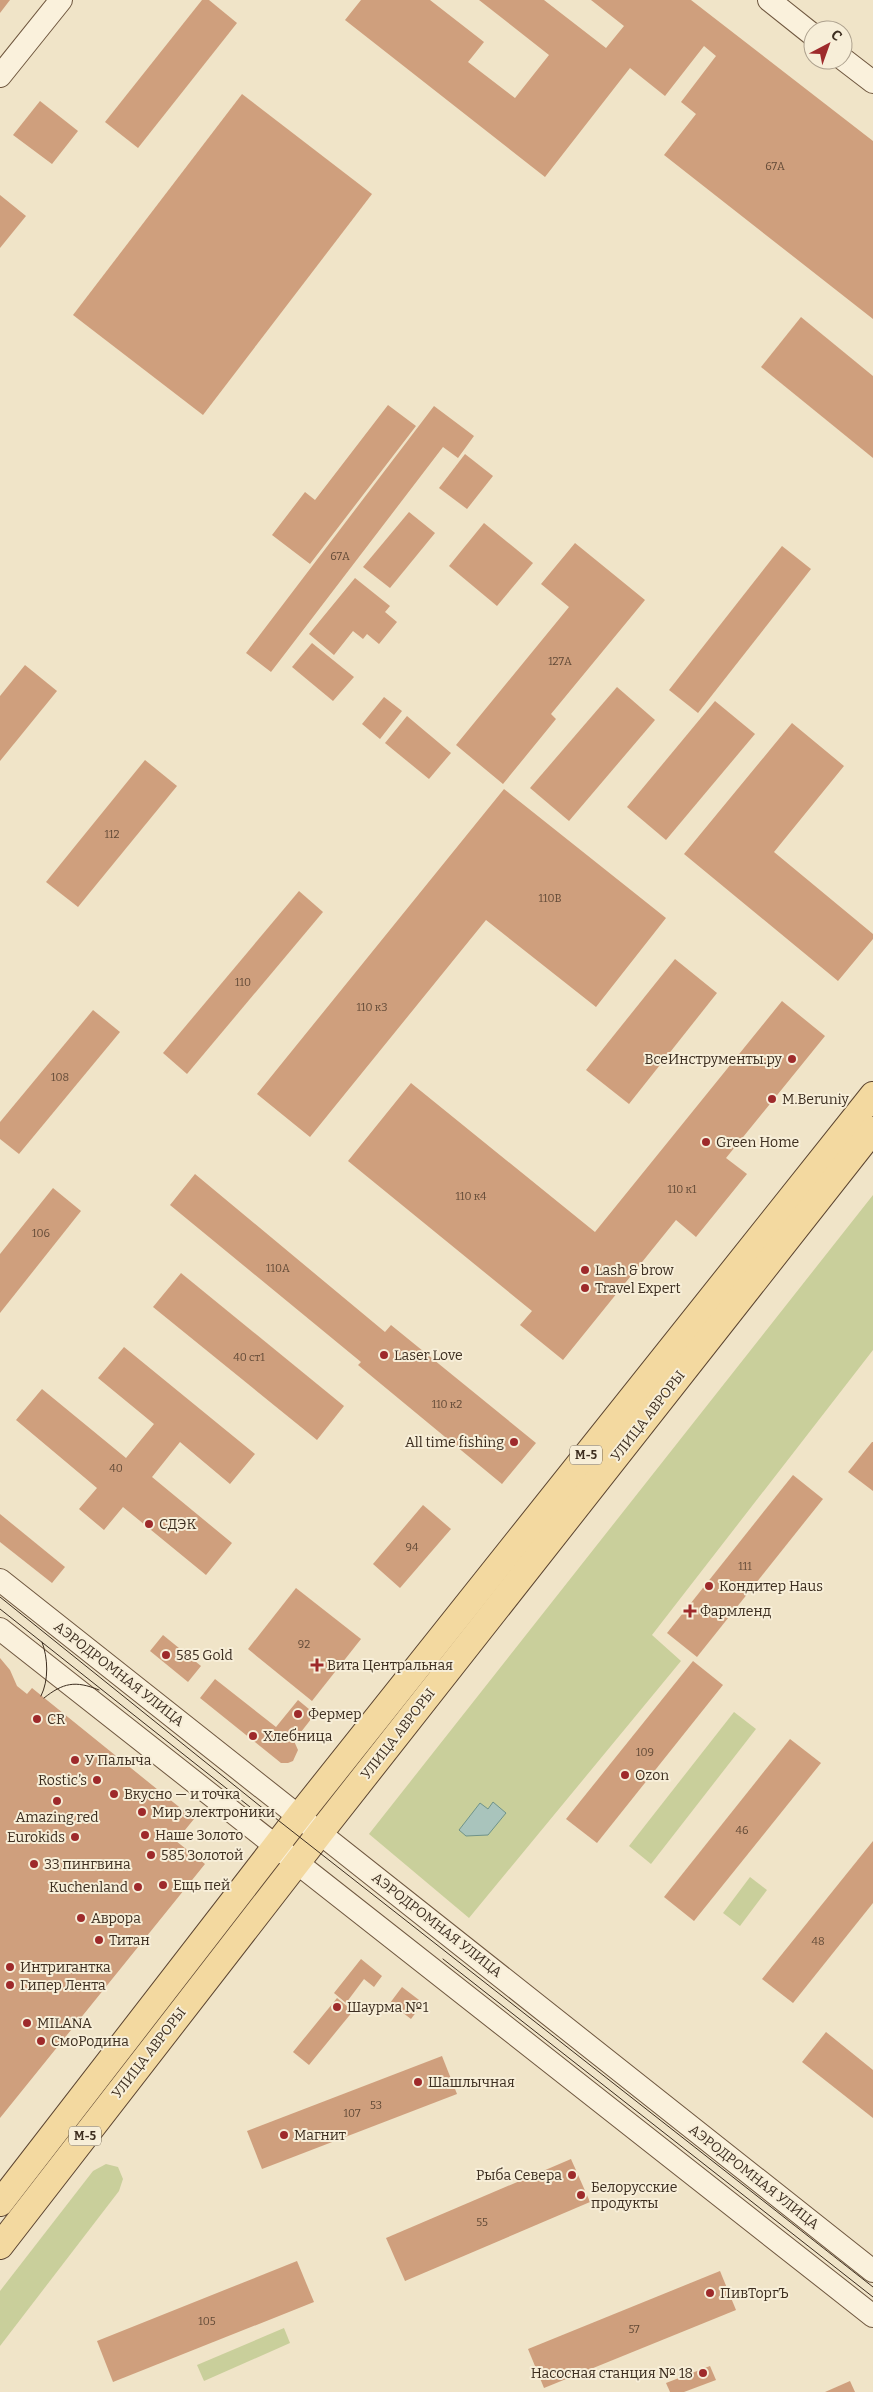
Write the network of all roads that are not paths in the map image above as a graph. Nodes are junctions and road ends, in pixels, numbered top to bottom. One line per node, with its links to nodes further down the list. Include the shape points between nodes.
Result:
1 (61, 0): 5 (main road)
2 (769, 0): 3 (main road)
3 (803, 27)
4 (853, 66): 6 (main road)
5 (0, 76)
6 (873, 82)
7 (873, 1094): 11 (main road, УЛИЦА АВРОРЫ / М-5)
8 (873, 1130): 12 (main road, УЛИЦА АВРОРЫ / М-5)
9 (0, 1580): 11 (main road, АЭРОДРОМНАЯ УЛИЦА)
10 (0, 1629): 13 (main road)
11 (299, 1816): 12 (main road, АЭРОДРОМНАЯ УЛИЦА); 13 (main road, УЛИЦА АВРОРЫ / М-5)
12 (320, 1833): 14 (main road, УЛИЦА АВРОРЫ / М-5); 17 (main road, АЭРОДРОМНАЯ УЛИЦА)
13 (275, 1846): 14 (main road); 15 (main road, УЛИЦА АВРОРЫ / М-5)
14 (297, 1863): 16 (main road, УЛИЦА АВРОРЫ / М-5); 18 (main road)
15 (0, 2202)
16 (0, 2246)
17 (873, 2271)
18 (873, 2316)

